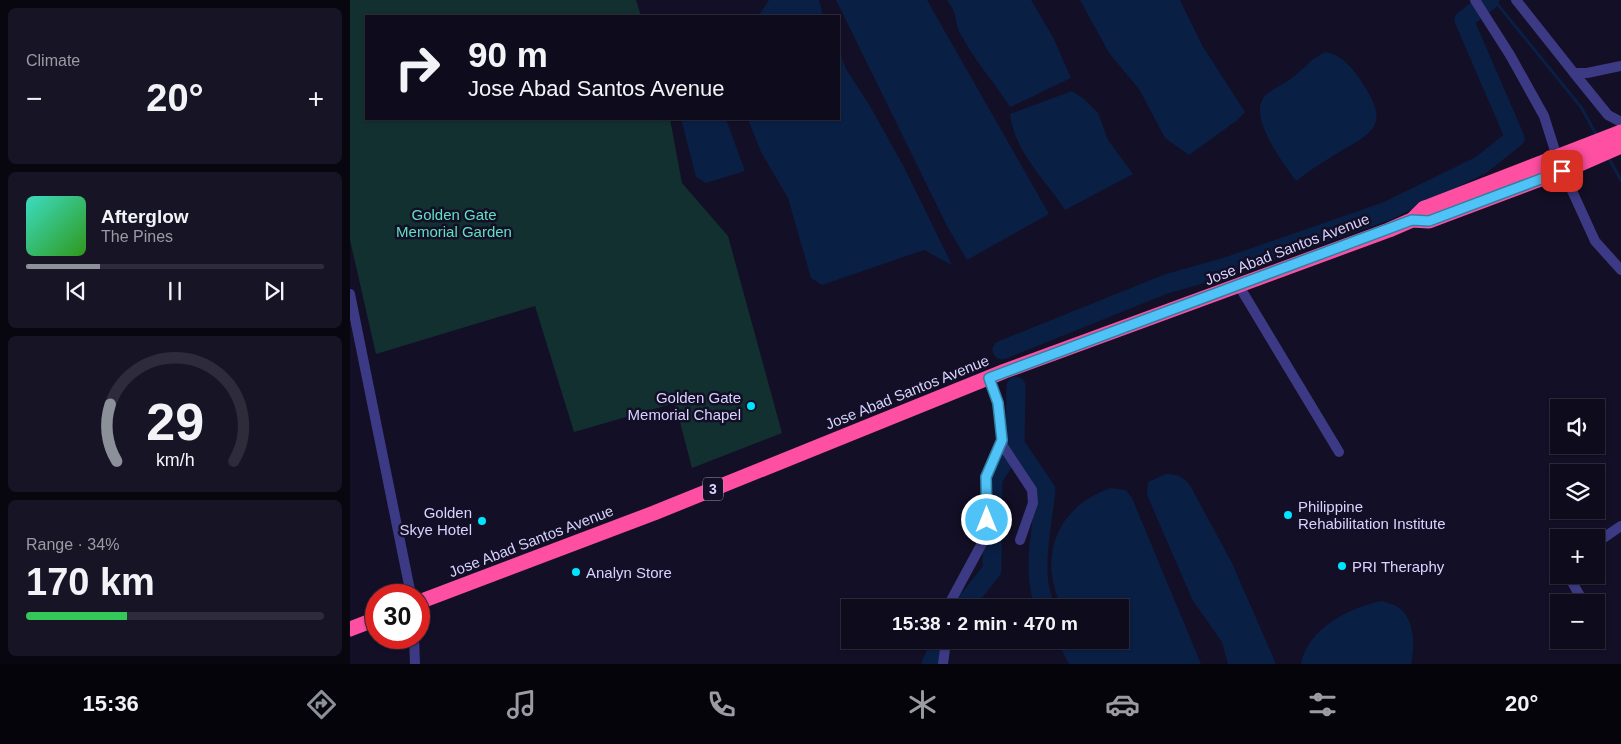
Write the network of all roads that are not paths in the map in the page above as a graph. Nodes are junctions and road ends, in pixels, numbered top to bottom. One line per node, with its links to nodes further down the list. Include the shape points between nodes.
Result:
1 (1476, 0): 8 (street, via 1510,55)
2 (1516, 0): 4 (street)
3 (1621, 66): 4 (street)
4 (1574, 73): 5 (street, via 1608,115)
5 (1621, 122)
6 (1621, 132): 8 (highway, Jose Abad Santos Avenue / 3)
7 (1621, 146): 8 (highway, Jose Abad Santos Avenue / 3)
8 (1567, 161): 9 (street, via 1595,241); 10 (highway, Jose Abad Santos Avenue / 3, via 1429,221 1412,220)
9 (1621, 270)
10 (1239, 286): 12 (highway, Jose Abad Santos Avenue / 3); 14 (street)
11 (350, 294): 18 (street)
12 (989, 378): 13 (street, via 998,403); 19 (highway, Jose Abad Santos Avenue / 3, via 636,520)
13 (1003, 443): 17 (street, via 1032,490 1033,503); 20 (street, via 986,477 987,534)
14 (1339, 452)
15 (1621, 526): 16 (street)
16 (1605, 537)
17 (1020, 540)
18 (409, 584)
19 (430, 598)
20 (953, 599)
21 (365, 623): 22 (highway)
22 (350, 629)
23 (414, 649): 25 (street)
24 (945, 649): 26 (street)
25 (415, 664)
26 (943, 664)

